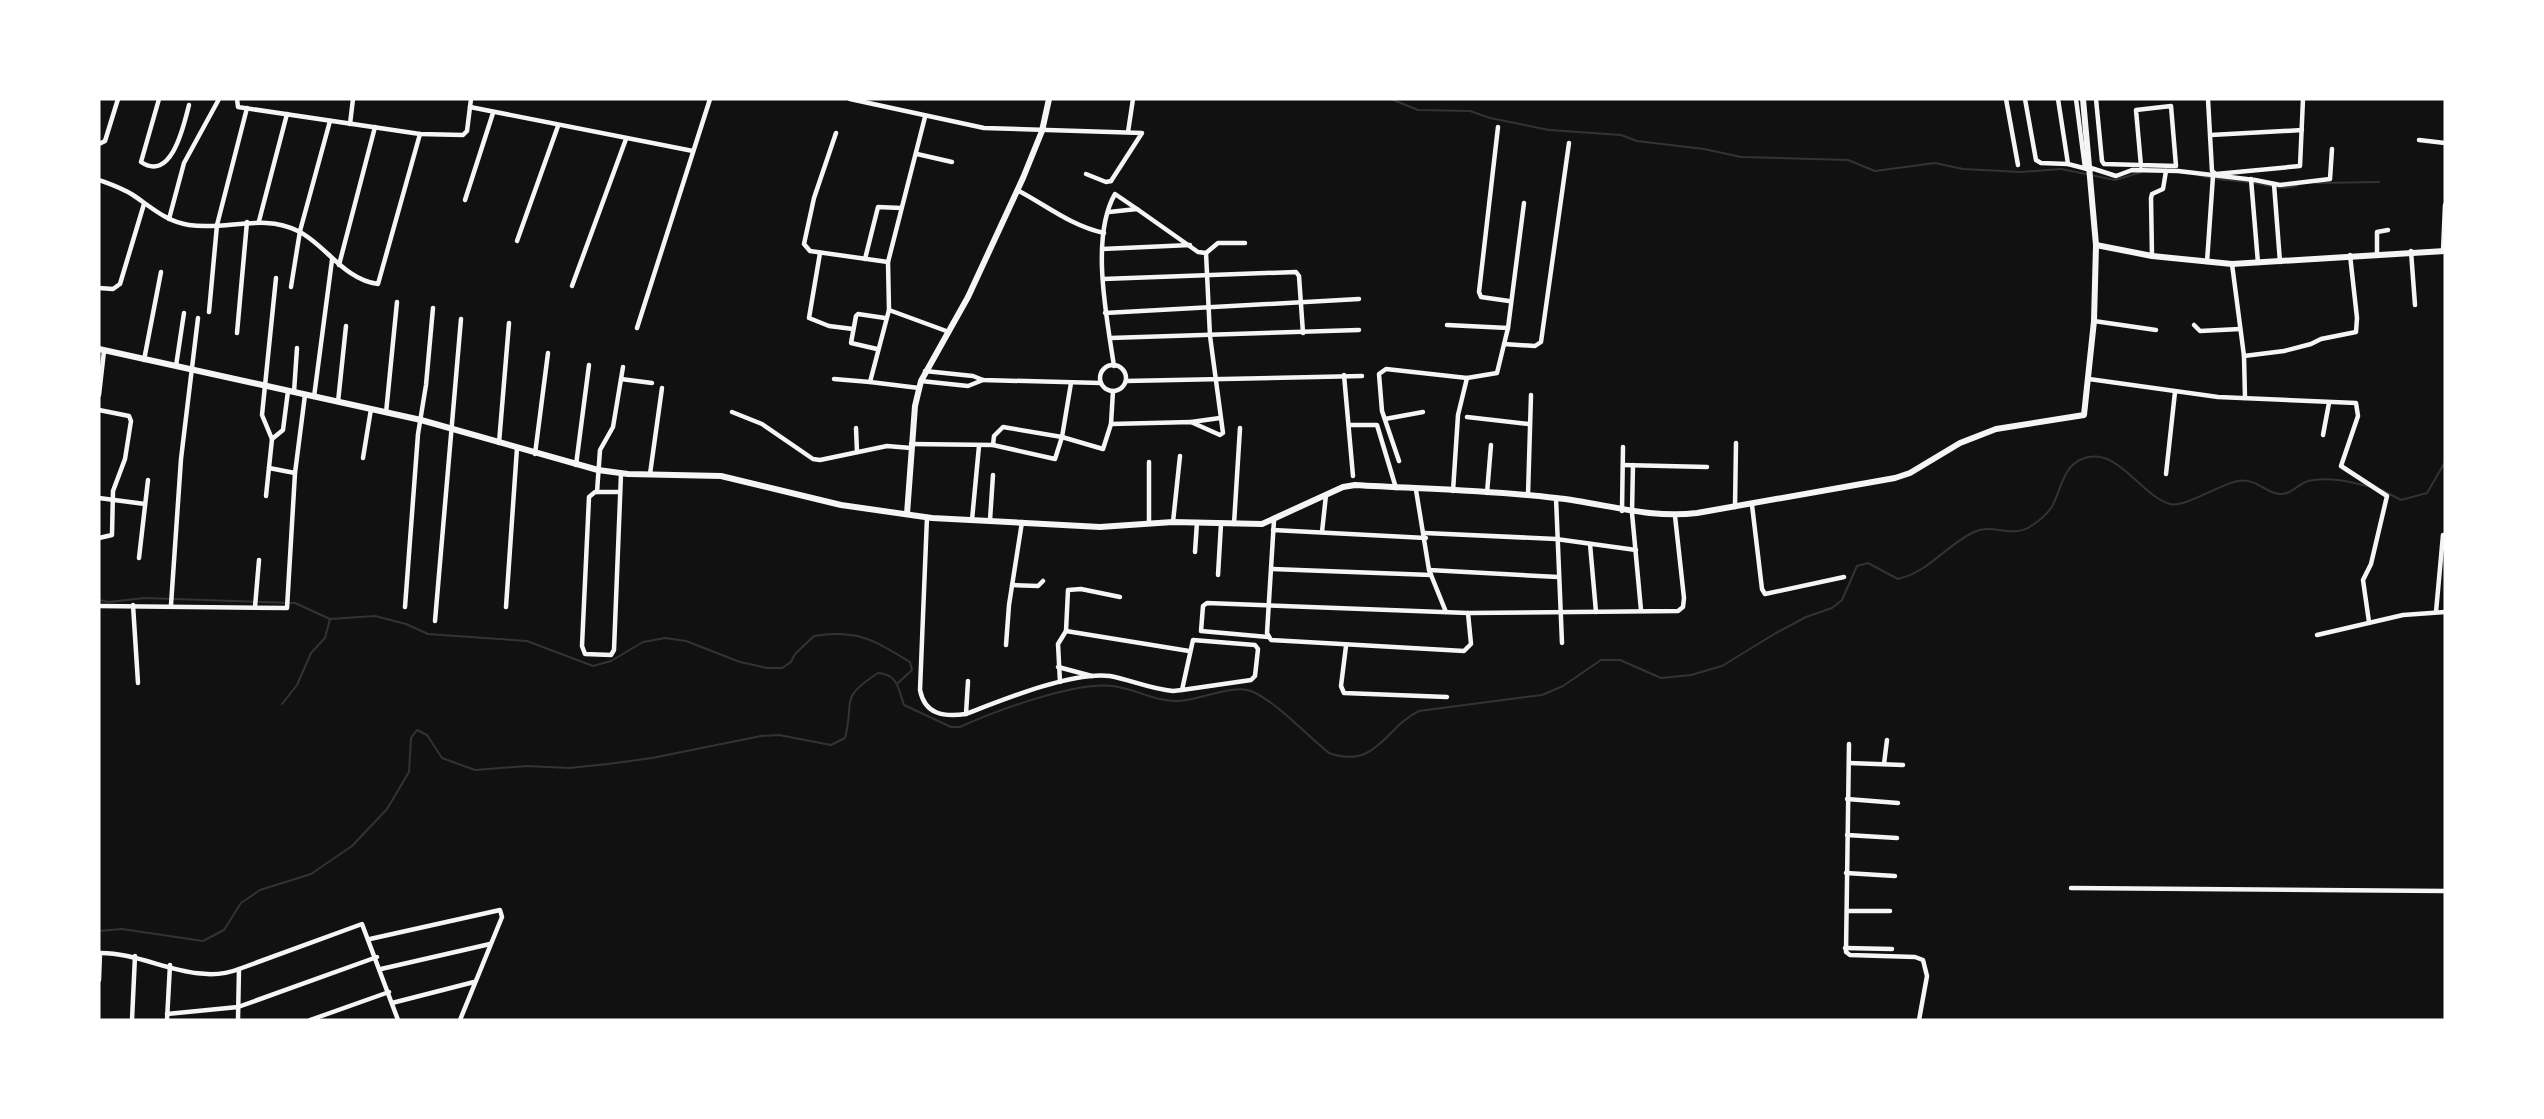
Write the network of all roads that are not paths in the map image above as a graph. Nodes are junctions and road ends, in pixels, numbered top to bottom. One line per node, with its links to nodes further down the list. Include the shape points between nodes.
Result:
1 (118, 99): 40 (street, via 105,141)
2 (159, 99): 19 (street, via 141,162 150,166 175,152)
3 (219, 99): 65 (street, via 184,163)
4 (237, 99): 21 (street, via 237,106)
5 (353, 99): 26 (street)
6 (471, 99): 20 (street)
7 (710, 99): 42 (street)
8 (850, 99): 24 (street)
9 (1048, 99): 32 (street)
10 (1133, 99): 30 (street)
11 (2006, 99): 46 (street)
12 (2025, 99): 45 (street, via 2036,160)
13 (2058, 99): 45 (street)
14 (2076, 99): 48 (street)
15 (2083, 99): 48 (street)
16 (2096, 99): 47 (street, via 2103,163)
17 (2209, 99): 35 (street)
18 (2303, 99): 31 (street)
19 (189, 105)
20 (470, 107): 22 (street); 34 (street, via 463,135)
21 (247, 108): 23 (street); 68 (street)
22 (493, 112): 27 (street); 58 (street)
23 (288, 114): 25 (street); 66 (street)
24 (926, 117): 32 (street, via 984,128); 43 (street)
25 (330, 121): 26 (street); 70 (street)
26 (350, 124): 28 (street)
27 (558, 126): 36 (street); 72 (street)
28 (375, 127): 34 (street); 90 (street)
29 (1498, 127): 100 (street, via 1479,292 1481,297)
30 (1128, 130): 32 (street); 54 (street, via 1142,133)
31 (2302, 130): 35 (street); 35 (street, via 2300,166 2216,174 2212,171)
32 (1042, 131): 56 (street)
33 (836, 133): 79 (street, via 803,239 808,250)
34 (420, 134): 90 (street, via 380,283 370,283)
35 (2211, 135)
36 (626, 139): 42 (street); 97 (street)
37 (2419, 140): 39 (street)
38 (1569, 143): 129 (street, via 1541,342 1535,346)
39 (2445, 143)
40 (99, 144)
41 (2332, 149): 55 (street, via 2330,179)
42 (693, 151): 118 (street)
43 (917, 154): 44 (street); 62 (street)
44 (952, 162)
45 (2068, 164): 48 (street)
46 (2018, 165)
47 (2141, 166): 47 (street, via 2136,110 2171,105 2176,165)
48 (2090, 171): 49 (street, via 2116,176 2132,170); 75 (street)
49 (2166, 171): 51 (street); 83 (street, via 2163,189 2151,198)
50 (1086, 174): 54 (street)
51 (2212, 176): 52 (street); 87 (street)
52 (2251, 179): 55 (street); 89 (street)
53 (99, 180): 60 (street)
54 (1111, 181): 57 (street)
55 (2274, 184): 88 (street)
56 (1017, 190): 71 (street, via 1039,206); 124 (street)
57 (1116, 194): 63 (street); 64 (street)
58 (465, 201)
59 (1524, 203): 100 (street)
60 (144, 204): 65 (street); 98 (street, via 120,284 113,289)
61 (2445, 206): 78 (street)
62 (901, 208): 84 (street, via 878,207); 86 (street)
63 (1137, 209): 64 (street); 74 (street)
64 (1109, 212): 71 (street)
65 (169, 219): 68 (street, via 190,225)
66 (259, 221): 67 (street); 70 (street)
67 (247, 222): 68 (street); 125 (street)
68 (217, 225): 107 (street)
69 (2388, 230): 81 (street, via 2377,232)
70 (300, 231): 85 (street); 96 (street)
71 (1104, 233): 76 (street)
72 (517, 242)
73 (1245, 243): 80 (street, via 1218,243)
74 (1190, 245): 76 (street); 80 (street)
75 (2096, 245): 83 (street); 113 (street)
76 (1102, 249): 95 (street)
77 (2411, 251): 78 (street); 81 (street); 103 (street)
78 (2444, 251)
79 (820, 253): 84 (street); 120 (street, via 809,318)
80 (1206, 253): 93 (street)
81 (2377, 254): 82 (street)
82 (2350, 255): 88 (street); 134 (street, via 2356,332 2284,351)
83 (2152, 256): 87 (street)
84 (865, 259): 86 (street)
85 (332, 260): 90 (street); 165 (street)
86 (888, 262): 106 (street)
87 (2207, 262): 91 (street)
88 (2280, 262): 89 (street)
89 (2258, 263): 91 (street)
90 (339, 264)
91 (2232, 264): 121 (street)
92 (161, 272): 135 (street)
93 (1207, 276): 95 (street); 102 (street, via 1295,271 1299,274); 104 (street)
94 (276, 278): 156 (street)
95 (1103, 279): 108 (street)
96 (291, 286)
97 (572, 286)
98 (99, 288)
99 (1359, 299): 102 (street)
100 (1509, 301): 119 (street)
101 (397, 302): 173 (street)
102 (1301, 302): 104 (street); 126 (street)
103 (2415, 304)
104 (1208, 307): 108 (street); 127 (street)
105 (432, 308): 177 (street)
106 (889, 310): 111 (street); 124 (street)
107 (209, 312)
108 (1105, 313): 128 (street)
109 (184, 314): 137 (street)
110 (198, 318): 140 (street)
111 (885, 318): 120 (street, via 858,314); 131 (street)
112 (461, 319): 184 (street)
113 (2094, 321): 123 (street); 149 (street)
114 (509, 323): 188 (street)
115 (1447, 325): 119 (street)
116 (2194, 325): 121 (street, via 2200,331)
117 (346, 326): 167 (street)
118 (637, 328)
119 (1508, 328): 129 (street)
120 (853, 329): 131 (street, via 852,344)
121 (2240, 329): 134 (street)
122 (1359, 330): 126 (street)
123 (2156, 330)
124 (949, 332): 141 (street)
125 (237, 333)
126 (1303, 333): 127 (street)
127 (1210, 336): 128 (street); 144 (street)
128 (1110, 338): 138 (street)
129 (1504, 345): 145 (street, via 1497,374)
130 (297, 348): 160 (street)
131 (877, 349): 152 (street)
132 (101, 350): 135 (street); 162 (street)
133 (548, 353): 197 (street)
134 (2244, 356): 166 (street)
135 (144, 360): 137 (street)
136 (590, 365): 202 (street)
137 (176, 366): 140 (street)
138 (1114, 366): 151 (street, via 1123,370); 155 (street, via 1103,371)
139 (623, 367): 146 (street)
140 (191, 370): 156 (street); 263 (street)
141 (925, 371): 148 (street); 150 (street)
142 (1344, 375): 143 (street); 144 (street); 181 (street)
143 (1362, 376)
144 (1216, 378): 151 (street); 175 (street)
145 (1467, 378): 176 (street, via 1383,370 1379,375); 217 (street, via 1458,416)
146 (621, 379): 153 (street); 207 (street, via 613,427 600,450)
147 (834, 379): 152 (street)
148 (983, 380): 150 (street, via 968,386); 154 (street)
149 (2089, 380): 161 (street); 228 (street, via 2086,408 2080,417 1996,429 1959,443 1895,478)
150 (921, 381): 158 (street)
151 (1126, 381): 159 (street)
152 (870, 382): 158 (street)
153 (652, 383)
154 (1071, 383): 155 (street); 186 (street)
155 (1101, 383): 159 (street)
156 (264, 386): 160 (street); 187 (street, via 262,420)
157 (662, 388): 210 (street)
158 (919, 388): 192 (street)
159 (1113, 391): 179 (street)
160 (291, 392): 163 (street); 187 (street, via 283,430)
161 (2175, 392): 166 (street); 211 (street)
162 (99, 395)
163 (305, 395): 165 (street); 208 (street)
164 (1531, 395): 180 (street)
165 (314, 397): 167 (street)
166 (2245, 398): 168 (street)
167 (338, 402): 169 (street)
168 (2329, 403): 185 (street); 278 (street, via 2356,403 2342,467 2387,498 2371,564 2363,580)
169 (371, 409): 173 (street); 199 (street)
170 (99, 410): 225 (street, via 129,416 131,421)
171 (732, 412): 196 (street, via 762,424 813,459)
172 (1423, 412): 176 (street)
173 (386, 413): 177 (street)
174 (1467, 417): 180 (street)
175 (1220, 418): 178 (street); 178 (street, via 1221,435)
176 (1385, 419): 200 (street)
177 (420, 420): 184 (street); 268 (street)
178 (1191, 422): 179 (street)
179 (1111, 424): 186 (street, via 1103,449)
180 (1529, 424): 222 (street)
181 (1349, 425): 213 (street); 215 (street, via 1377,425)
182 (856, 428): 196 (street)
183 (1240, 428): 243 (street)
184 (450, 430): 188 (street); 277 (street)
185 (2323, 435)
186 (1062, 437): 190 (street, via 1003,427 994,436); 190 (street, via 1053,460)
187 (272, 439): 205 (street)
188 (498, 443): 195 (street)
189 (1736, 443): 229 (street)
190 (993, 445): 193 (street)
191 (1491, 445): 220 (street)
192 (911, 446): 193 (street); 196 (street); 232 (street)
193 (979, 446): 235 (street)
194 (1623, 447): 203 (street)
195 (517, 448): 197 (street); 269 (street)
196 (857, 452)
197 (536, 454): 202 (street)
198 (1180, 456): 240 (street)
199 (363, 458)
200 (1399, 461)
201 (1149, 462): 239 (street)
202 (576, 465): 207 (street)
203 (1623, 465): 204 (street); 230 (street)
204 (1633, 465): 206 (street); 231 (street)
205 (269, 468): 208 (street); 223 (street)
206 (1707, 468)
207 (598, 470): 209 (street); 218 (street)
208 (295, 473): 265 (street, via 288,603 285,609)
209 (621, 474): 210 (street); 219 (street)
210 (650, 474): 232 (street, via 721,476 841,505)
211 (2166, 474)
212 (993, 475): 236 (street)
213 (1353, 476)
214 (148, 480): 227 (street)
215 (1396, 488): 216 (street); 221 (street, via 1350,485)
216 (1416, 490): 217 (street); 246 (street)
217 (1453, 491): 220 (street)
218 (597, 492): 219 (street); 219 (street, via 589,499 582,646 585,654 597,656 611,655 614,650)
219 (619, 492)
220 (1487, 493): 222 (street)
221 (1326, 495): 237 (street); 245 (street)
222 (1528, 495): 226 (street)
223 (266, 496)
224 (99, 498): 225 (street)
225 (113, 498): 227 (street); 248 (street, via 112,536)
226 (1557, 498): 230 (street); 249 (street)
227 (145, 504): 253 (street)
228 (1752, 505): 229 (street); 259 (street, via 1765,594)
229 (1736, 507): 233 (street)
230 (1622, 511): 231 (street)
231 (1632, 513): 233 (street); 251 (street)
232 (907, 514): 234 (street)
233 (1676, 516): 270 (street, via 1683,606 1676,611)
234 (927, 517): 235 (street); 293 (street, via 921,625 922,700 939,714)
235 (972, 520): 236 (street)
236 (990, 520): 238 (street)
237 (1274, 520): 243 (street); 244 (street)
238 (1022, 522): 239 (street, via 1100,527); 261 (street)
239 (1149, 522): 240 (street)
240 (1173, 522): 241 (street)
241 (1197, 522): 242 (street); 252 (street)
242 (1221, 524): 243 (street); 257 (street)
243 (1234, 524)
244 (1273, 530): 245 (street); 255 (street)
245 (1322, 532): 246 (street)
246 (1425, 535): 249 (street); 256 (street)
247 (2443, 535): 273 (street)
248 (99, 538)
249 (1556, 539): 250 (street); 258 (street)
250 (1590, 544): 251 (street); 272 (street)
251 (1636, 550): 270 (street)
252 (1195, 552)
253 (139, 558)
254 (259, 560): 265 (street)
255 (1272, 569): 256 (street); 266 (street)
256 (1430, 573): 258 (street); 271 (street)
257 (1218, 575)
258 (1558, 577): 276 (street)
259 (1844, 577)
260 (1042, 581): 261 (street, via 1037,586)
261 (1012, 585): 283 (street)
262 (1120, 597): 279 (street, via 1070,589)
263 (171, 600): 264 (street); 265 (street)
264 (133, 605): 267 (street); 290 (street)
265 (255, 605)
266 (1269, 605): 271 (street); 281 (street); 281 (street, via 1207,603 1201,609 1199,628)
267 (99, 606)
268 (405, 607)
269 (506, 607)
270 (1641, 610): 272 (street)
271 (1446, 612): 275 (street)
272 (1596, 612): 276 (street)
273 (2436, 612): 274 (street); 278 (street)
274 (2445, 612)
275 (1468, 613): 276 (street); 284 (street, via 1471,644 1466,650)
276 (1561, 614): 282 (street)
277 (435, 621)
278 (2369, 622): 280 (street)
279 (1066, 631): 285 (street); 286 (street, via 1058,644)
280 (2317, 635)
281 (1269, 638): 284 (street)
282 (1562, 643)
283 (1006, 645)
284 (1346, 646): 292 (street, via 1341,686 1344,693)
285 (1189, 651): 291 (street); 291 (street, via 1195,639 1255,645 1257,668 1253,679)
286 (1058, 667): 287 (street); 289 (street)
287 (1094, 677): 289 (street); 291 (street, via 1109,676 1153,688)
288 (968, 681): 293 (street)
289 (1060, 682): 293 (street)
290 (138, 683)
291 (1182, 690)
292 (1447, 697)
293 (966, 714)
294 (1887, 740): 297 (street)
295 (1849, 744): 296 (street)
296 (1849, 763): 297 (street); 299 (street)
297 (1884, 764): 298 (street)
298 (1903, 765)
299 (1847, 800): 300 (street); 301 (street)
300 (1898, 803)
301 (1847, 835): 302 (street); 303 (street)
302 (1897, 838)
303 (1846, 873): 304 (street); 307 (street)
304 (1895, 876)
305 (2071, 888): 306 (street)
306 (2445, 891)
307 (1847, 911): 308 (street); 311 (street)
308 (1890, 911)
309 (370, 939): 310 (street, via 497,909 502,917); 315 (street); 317 (street, via 364,925 359,924)
310 (490, 944): 318 (street); 320 (street)
311 (1845, 948): 312 (street); 333 (street, via 1850,955 1923,960 1927,976)
312 (1892, 949)
313 (99, 953): 314 (street); 319 (street)
314 (135, 956): 316 (street); 326 (street)
315 (376, 957): 318 (street); 323 (street)
316 (170, 965): 317 (street, via 206,975); 325 (street)
317 (239, 969): 323 (street)
318 (381, 969): 321 (street)
319 (99, 980)
320 (474, 982): 322 (street); 332 (street)
321 (389, 992): 322 (street); 330 (street)
322 (392, 1003): 331 (street)
323 (237, 1007): 324 (street); 329 (street)
324 (203, 1011): 325 (street); 328 (street)
325 (167, 1014): 327 (street)
326 (132, 1020)
327 (167, 1020)
328 (202, 1020)
329 (238, 1020)
330 (310, 1020)
331 (398, 1020)
332 (460, 1020)
333 (1919, 1020)

